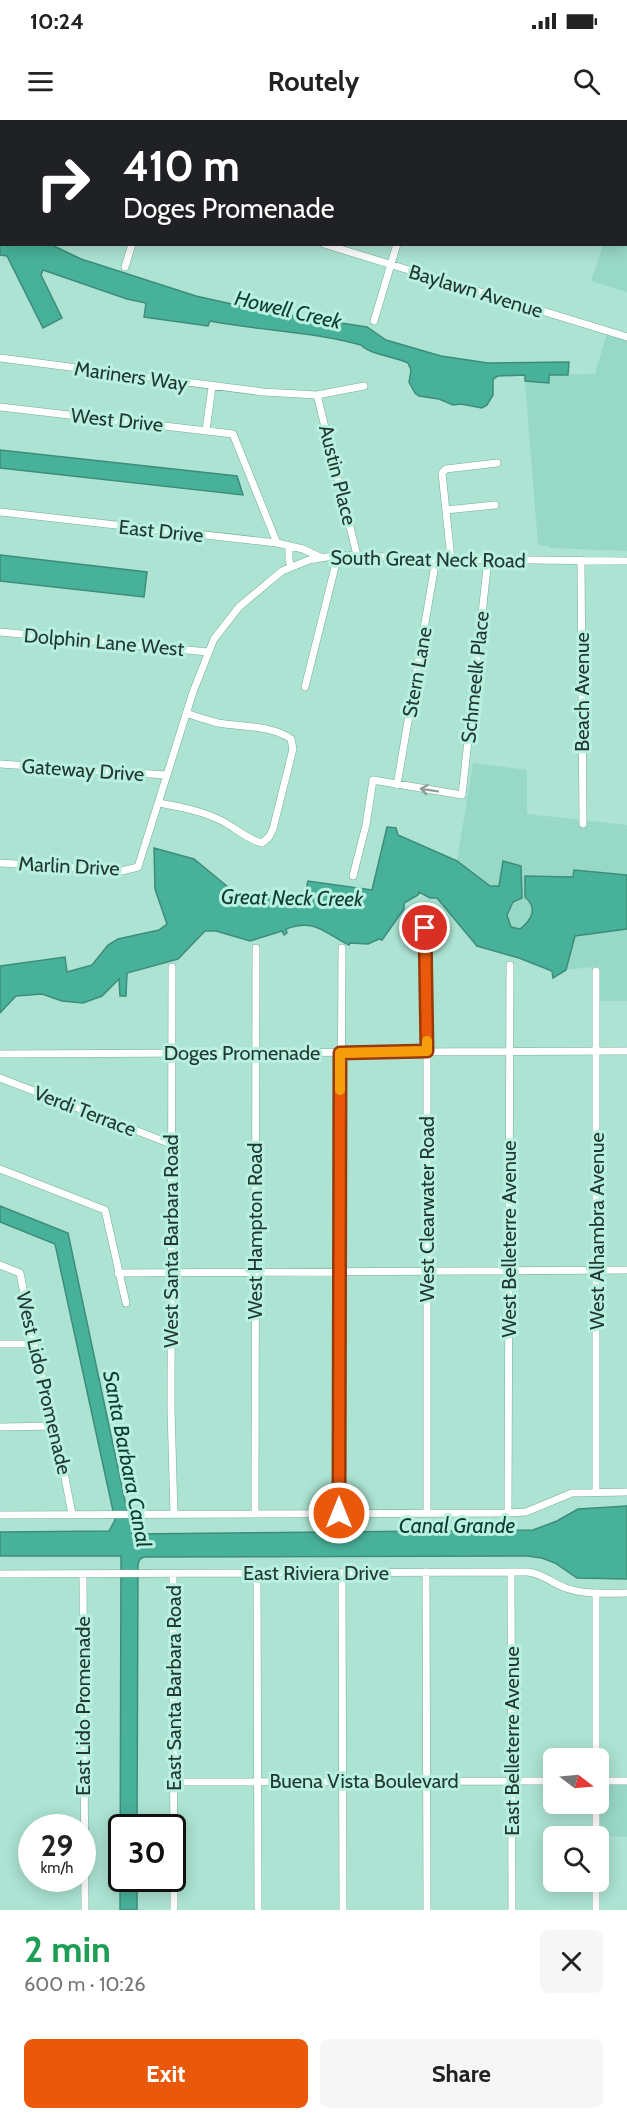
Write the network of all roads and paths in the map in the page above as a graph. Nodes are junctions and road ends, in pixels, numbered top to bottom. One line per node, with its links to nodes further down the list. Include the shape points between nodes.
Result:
1 (131, 246): 5 (street)
2 (330, 246): 4 (street, Baylawn Avenue)
3 (396, 246): 4 (street)
4 (391, 265): 6 (street); 7 (street, Baylawn Avenue)
5 (125, 267)
6 (374, 321)
7 (627, 337)
8 (0, 358): 10 (street, Mariners Way)
9 (364, 386): 11 (street, Mariners Way)
10 (212, 387): 11 (street, Mariners Way); 13 (street)
11 (317, 395): 21 (street, Austin Place)
12 (0, 407): 13 (street, West Drive)
13 (206, 430): 18 (street, West Drive, via 233,434)
14 (497, 463): 16 (street, via 446,469 442,473)
15 (495, 505): 16 (street)
16 (446, 510): 24 (street)
17 (0, 512): 18 (street, East Drive)
18 (277, 543): 19 (street, East Drive)
19 (289, 546): 22 (street, East Drive); 28 (street)
20 (338, 555): 21 (street, South Great Neck Road); 22 (street, South Great Neck Road); 31 (street)
21 (357, 555): 23 (street, South Great Neck Road)
22 (320, 557): 28 (street, South Great Neck Road)
23 (436, 559): 24 (street, South Great Neck Road); 35 (street, Stern Lane)
24 (451, 559): 25 (street, South Great Neck Road)
25 (488, 560): 26 (street, South Great Neck Road); 35 (street, Schmeelk Place, one-way to 35, via 462,795)
26 (581, 560): 27 (street, South Great Neck Road); 37 (street, Beach Avenue)
27 (627, 561)
28 (291, 566): 30 (street, South Great Neck Road, via 239,607)
29 (0, 632): 30 (street, Dolphin Lane West)
30 (208, 652): 32 (street, South Great Neck Road)
31 (306, 687)
32 (186, 713): 34 (street, South Great Neck Road); 36 (street, via 218,723 274,731 291,739 293,749 273,829 262,843 207,815)
33 (0, 764): 34 (street, Gateway Drive)
34 (166, 775): 36 (street, South Great Neck Road)
35 (397, 785): 40 (street, via 373,780)
36 (159, 803): 39 (street, South Great Neck Road)
37 (583, 824)
38 (0, 863): 39 (street, Marlin Drive, via 122,871)
39 (138, 867)
40 (353, 876)
41 (425, 906): 48 (street, West Clearwater Road)
42 (256, 948): 50 (street, West Hampton Road)
43 (342, 948): 53 (street)
44 (510, 965): 51 (street, West Belleterre Avenue)
45 (172, 968): 52 (street, West Santa Barbara Road)
46 (596, 971): 47 (street, West Alhambra Avenue)
47 (597, 1050): 49 (street, Doges Promenade); 51 (street, Doges Promenade); 59 (street, West Alhambra Avenue)
48 (427, 1051): 51 (street, Doges Promenade); 53 (street, Doges Promenade); 61 (street, West Clearwater Road)
49 (627, 1051)
50 (255, 1052): 52 (street, Doges Promenade); 53 (street, Doges Promenade); 63 (street, West Hampton Road)
51 (510, 1052): 62 (street, West Belleterre Avenue)
52 (171, 1053): 54 (street, Doges Promenade); 56 (street, West Santa Barbara Road)
53 (340, 1053): 64 (street)
54 (0, 1054)
55 (0, 1077): 56 (street, Verdi Terrace)
56 (171, 1144): 66 (street, West Santa Barbara Road)
57 (0, 1169): 65 (street, via 105,1210)
58 (0, 1265): 69 (street, West Lido Promenade, via 20,1273)
59 (597, 1270): 60 (street); 62 (street); 72 (street, West Alhambra Avenue)
60 (627, 1270)
61 (427, 1271): 62 (street); 64 (street); 75 (street, West Clearwater Road)
62 (509, 1271): 76 (street, West Belleterre Avenue)
63 (255, 1272): 64 (street); 66 (street); 79 (street, West Hampton Road)
64 (340, 1272): 74 (street)
65 (118, 1273): 66 (street); 67 (street)
66 (171, 1273): 78 (street, West Santa Barbara Road)
67 (126, 1304)
68 (0, 1344): 69 (street)
69 (34, 1344): 70 (street, West Lido Promenade)
70 (55, 1426): 71 (street); 77 (street, West Lido Promenade)
71 (0, 1428)
72 (596, 1492): 73 (street); 76 (street, via 572,1493 526,1512)
73 (627, 1492)
74 (339, 1513): 75 (street); 79 (street)
75 (427, 1513): 76 (street)
76 (508, 1513)
77 (72, 1514): 78 (street); 80 (street)
78 (174, 1514): 79 (street)
79 (255, 1514)
80 (0, 1515)
81 (426, 1572): 82 (street, East Riviera Drive); 83 (street, East Riviera Drive); 92 (street)
82 (511, 1572): 88 (street, East Riviera Drive, via 541,1574 563,1587); 93 (street, East Belleterre Avenue)
83 (342, 1573): 87 (street, East Riviera Drive); 91 (street)
84 (0, 1574): 85 (street, East Riviera Drive)
85 (82, 1574): 86 (street, East Riviera Drive); 100 (street, East Lido Promenade)
86 (173, 1574): 87 (street, East Riviera Drive); 97 (street, East Santa Barbara Road)
87 (257, 1574): 98 (street)
88 (596, 1593): 89 (street, East Riviera Drive); 90 (street)
89 (627, 1593)
90 (596, 1748)
91 (344, 1781): 92 (street, Buena Vista Boulevard); 98 (street, Buena Vista Boulevard); 103 (street)
92 (427, 1781): 93 (street, Buena Vista Boulevard); 104 (street)
93 (512, 1781): 94 (street, Buena Vista Boulevard); 105 (street, East Belleterre Avenue)
94 (543, 1781)
95 (609, 1781): 96 (street)
96 (627, 1781)
97 (174, 1782): 98 (street, Buena Vista Boulevard); 101 (street, East Santa Barbara Road)
98 (259, 1782): 102 (street)
99 (596, 1892): 106 (street)
100 (85, 1910)
101 (174, 1910)
102 (258, 1910)
103 (344, 1910)
104 (427, 1910)
105 (512, 1910)
106 (596, 1910)

